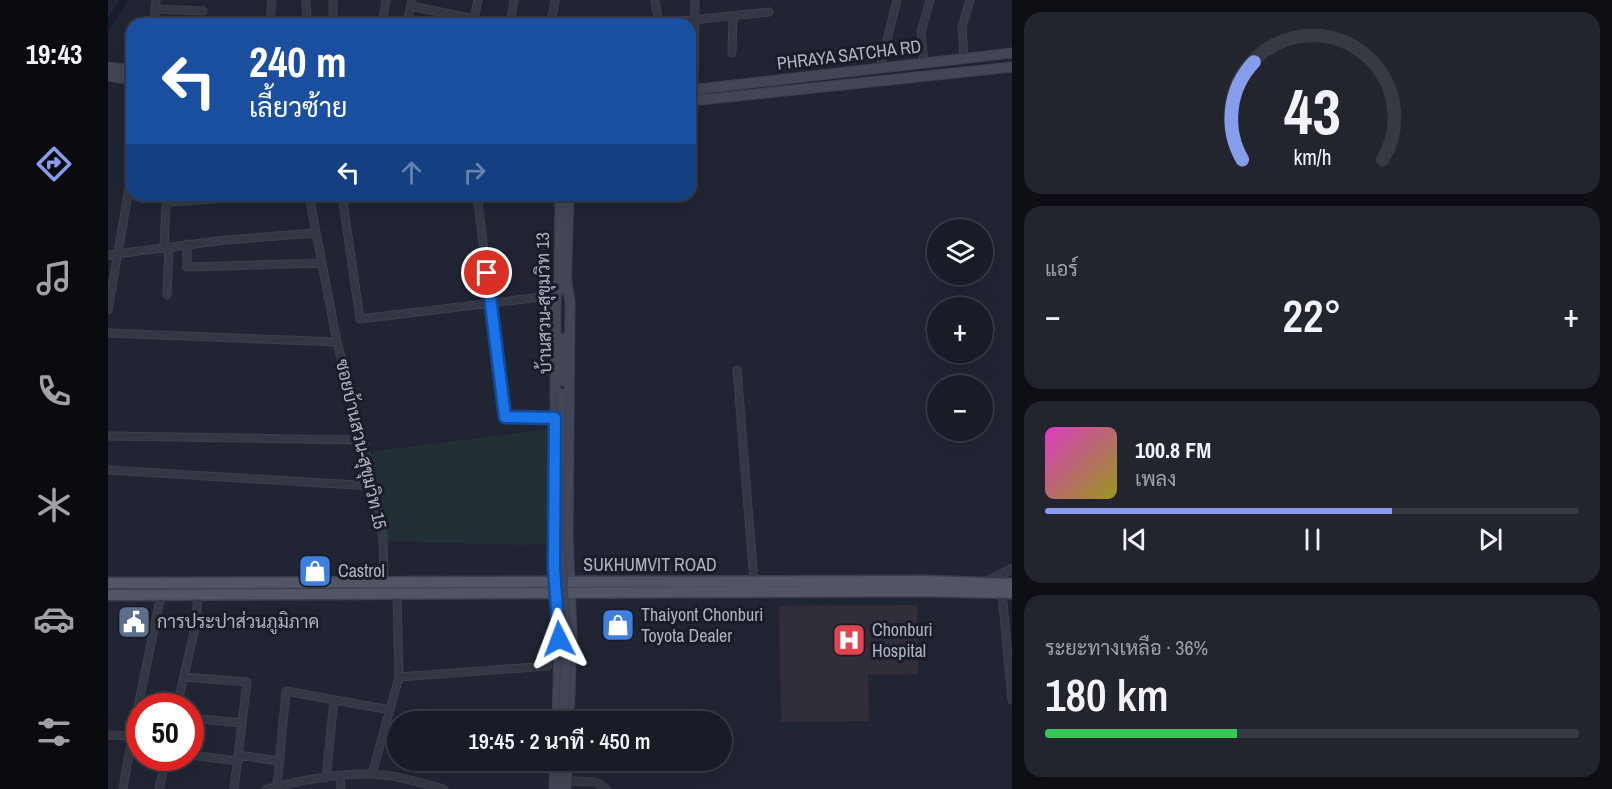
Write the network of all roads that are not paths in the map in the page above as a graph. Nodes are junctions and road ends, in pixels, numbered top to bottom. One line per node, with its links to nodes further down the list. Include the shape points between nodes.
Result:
1 (156, 0): 15 (street)
2 (272, 0): 20 (street)
3 (306, 0): 21 (street)
4 (333, 0): 22 (street)
5 (386, 0): 23 (street)
6 (478, 0): 26 (street)
7 (514, 0): 27 (street)
8 (555, 0): 28 (street)
9 (655, 0): 29 (street)
10 (695, 0): 30 (street)
11 (897, 0): 38 (street)
12 (930, 0): 35 (street, via 921,32)
13 (970, 0): 34 (street, via 962,27)
14 (411, 3): 24 (street); 25 (street)
15 (155, 9): 16 (street); 19 (street)
16 (203, 11)
17 (769, 12): 18 (street)
18 (733, 16): 31 (street); 32 (street)
19 (154, 18)
20 (270, 18)
21 (307, 18)
22 (333, 18)
23 (383, 18)
24 (408, 18)
25 (461, 18)
26 (475, 18)
27 (511, 18)
28 (551, 18)
29 (658, 18)
30 (695, 18)
31 (696, 19)
32 (732, 53)
33 (1012, 53): 34 (main road, PHRAYA SATCHA RD)
34 (964, 58): 35 (main road, PHRAYA SATCHA RD)
35 (924, 63): 38 (main road, PHRAYA SATCHA RD)
36 (108, 67): 39 (main road)
37 (1012, 67): 43 (main road, PHRAYA SATCHA RD)
38 (880, 68): 41 (main road, PHRAYA SATCHA RD); 43 (main road)
39 (126, 69)
40 (108, 76): 42 (main road)
41 (793, 78): 44 (main road, PHRAYA SATCHA RD); 45 (main road)
42 (126, 79)
43 (877, 81): 45 (main road, PHRAYA SATCHA RD)
44 (696, 90)
45 (793, 90): 46 (main road, PHRAYA SATCHA RD)
46 (696, 101)
47 (127, 201): 57 (street)
48 (183, 201): 56 (street, via 169,202 166,206)
49 (310, 201): 54 (street, ซอยบ้านสวน-สุขุมวิท 15)
50 (343, 201): 63 (street, via 360,319)
51 (478, 201): 63 (street)
52 (560, 201): 60 (main road, บ้านสวน-สุขุมวิท 13)
53 (569, 201): 60 (main road, บ้านสวน-สุขุมวิท 13)
54 (316, 232): 55 (street); 59 (street, ซอยบ้านสวน-สุขุมวิท 15)
55 (187, 244): 56 (street); 59 (street, via 188,267)
56 (167, 247): 57 (street); 61 (street)
57 (117, 253): 58 (street); 64 (street)
58 (108, 255)
59 (322, 263): 66 (street, ซอยบ้านสวน-สุขุมวิท 15)
60 (562, 283): 62 (main road); 80 (main road, via 570,302); 97 (main road, บ้านสวน-สุขุมวิท 13, bridge)
61 (167, 295)
62 (557, 295): 63 (street); 68 (main road)
63 (491, 304): 68 (street, via 505,417)
64 (108, 310)
65 (108, 333): 66 (street)
66 (337, 342): 70 (street, ซอยบ้านสวน-สุขุมวิท 15)
67 (737, 370): 74 (street)
68 (555, 418): 79 (main road)
69 (108, 436): 70 (street)
70 (363, 440): 72 (street, ซอยบ้านสวน-สุขุมวิท 15)
71 (108, 470): 72 (street)
72 (372, 486): 77 (street, ซอยบ้านสวน-สุขุมวิท 15, via 383,537)
73 (1012, 569): 75 (street)
74 (754, 582): 75 (main road, SUKHUMVIT ROAD); 80 (main road, SUKHUMVIT ROAD)
75 (986, 582): 78 (main road, SUKHUMVIT ROAD)
76 (108, 583): 77 (main road, SUKHUMVIT ROAD)
77 (384, 583): 79 (main road, SUKHUMVIT ROAD)
78 (1012, 584)
79 (555, 587): 80 (main road, SUKHUMVIT ROAD); 82 (main road, SUKHUMVIT ROAD); 86 (main road)
80 (570, 587): 81 (main road, SUKHUMVIT ROAD); 87 (main road)
81 (1007, 593): 94 (street)
82 (397, 594): 85 (main road, SUKHUMVIT ROAD); 90 (street)
83 (108, 595): 84 (main road, SUKHUMVIT ROAD)
84 (160, 595): 85 (main road, SUKHUMVIT ROAD); 91 (street)
85 (198, 595): 89 (street)
86 (559, 656): 87 (main road); 96 (main road)
87 (572, 657): 98 (main road)
88 (548, 666): 90 (street)
89 (184, 677): 92 (street); 100 (street, via 247,682)
90 (399, 677): 95 (street)
91 (141, 693)
92 (180, 693)
93 (334, 700): 95 (street); 105 (street, via 286,691); 112 (street)
94 (1012, 700)
95 (390, 710): 110 (street)
96 (557, 711)
97 (564, 711)
98 (570, 711)
99 (204, 719): 100 (street)
100 (243, 723): 104 (street)
101 (108, 735): 102 (street)
102 (126, 736)
103 (204, 756): 104 (street)
104 (238, 758): 105 (street); 117 (street)
105 (279, 761): 114 (street)
106 (126, 771): 115 (street)
107 (163, 771): 116 (street)
108 (555, 771): 121 (main road)
109 (561, 771): 122 (main road)
110 (372, 774): 111 (street); 120 (street)
111 (340, 777): 112 (street); 119 (street)
112 (326, 778): 114 (street)
113 (567, 785): 123 (street, via 596,782)
114 (276, 787): 118 (street)
115 (123, 789)
116 (159, 789)
117 (234, 789)
118 (267, 789)
119 (341, 789)
120 (444, 789)
121 (554, 789)
122 (560, 789)
123 (606, 789)

